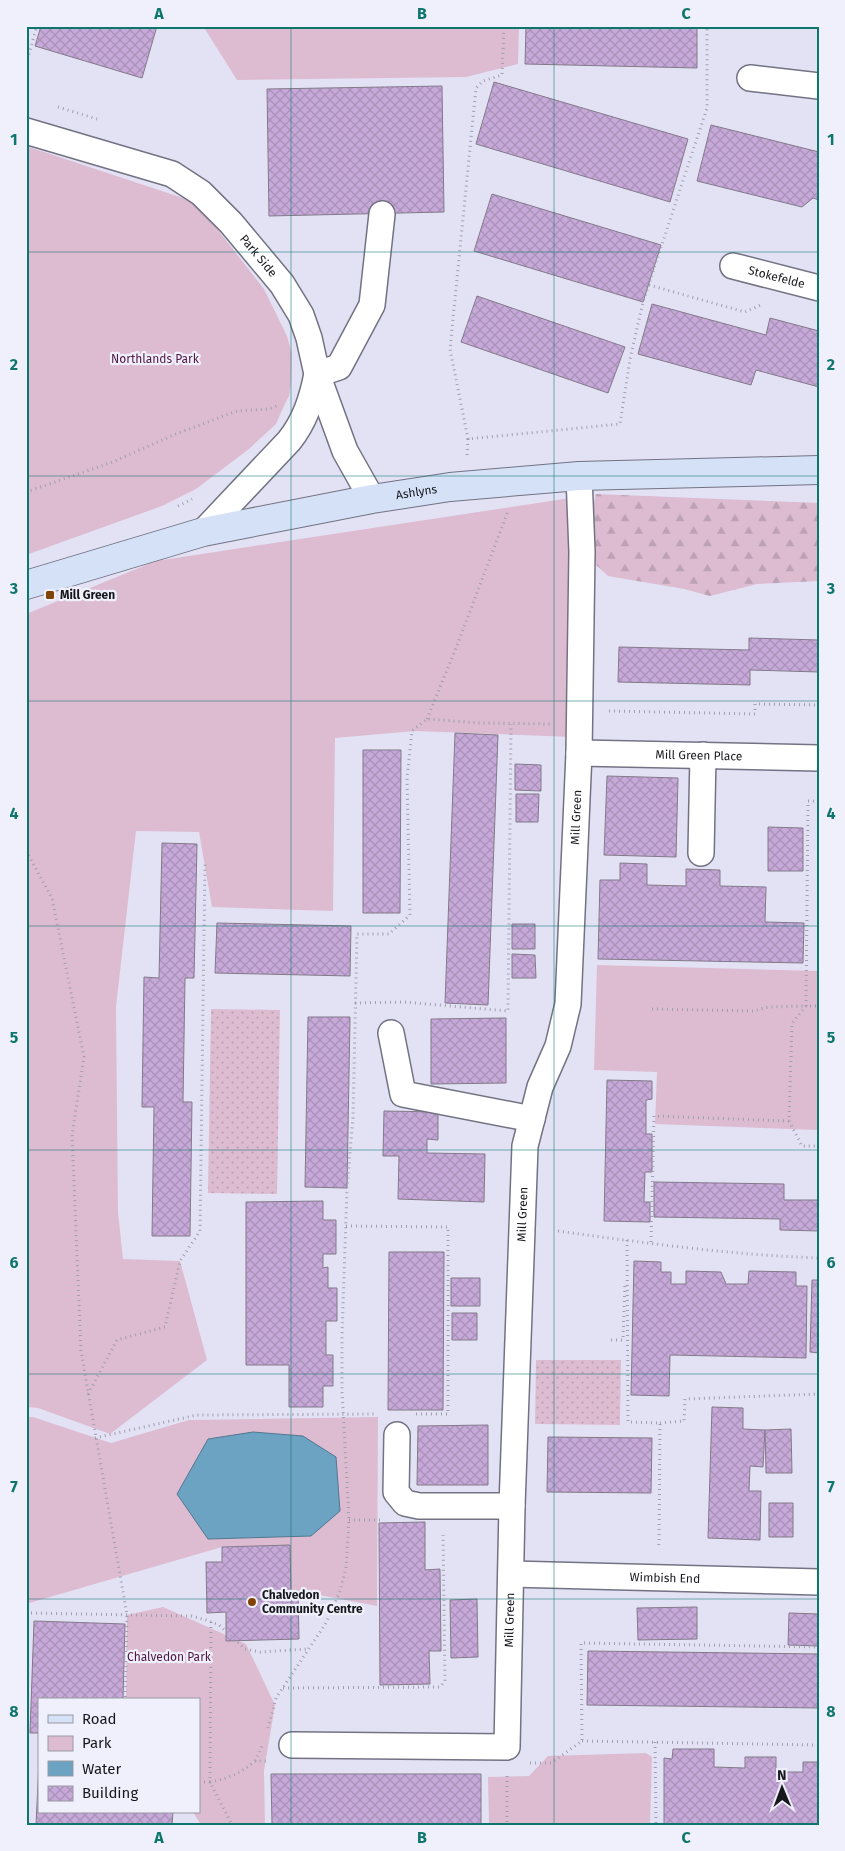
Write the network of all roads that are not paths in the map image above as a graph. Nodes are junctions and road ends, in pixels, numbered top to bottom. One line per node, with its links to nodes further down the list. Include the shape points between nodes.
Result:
1 (750, 78): 2 (street)
2 (819, 86)
3 (26, 131): 7 (street, Park Side, via 172,174 201,193 282,284 309,338)
4 (382, 214): 7 (street, via 372,305 339,367)
5 (733, 266): 6 (street, Stokefelde)
6 (819, 288)
7 (317, 374): 10 (street, Park Side, via 344,451); 11 (street, via 313,394 299,428)
8 (819, 470): 9 (street, Ashlyns)
9 (579, 476): 10 (street, Ashlyns, via 450,487); 13 (street, Mill Green, via 582,552)
10 (372, 499): 11 (street, Ashlyns)
11 (202, 532): 12 (street, Ashlyns)
12 (26, 585)
13 (579, 753): 14 (street, Mill Green Place); 18 (street, Mill Green, via 568,1004 558,1046 540,1087)
14 (703, 755): 15 (street, Mill Green Place); 16 (street)
15 (819, 758)
16 (701, 853)
17 (391, 1033): 18 (street, via 403,1094)
18 (532, 1118): 20 (street, Mill Green, via 525,1146)
19 (397, 1436): 20 (street, via 396,1492 404,1503 419,1506)
20 (512, 1506): 21 (street, Mill Green)
21 (511, 1574): 22 (street, Wimbish End); 23 (street, Mill Green, via 507,1747)
22 (819, 1582)
23 (292, 1745)

